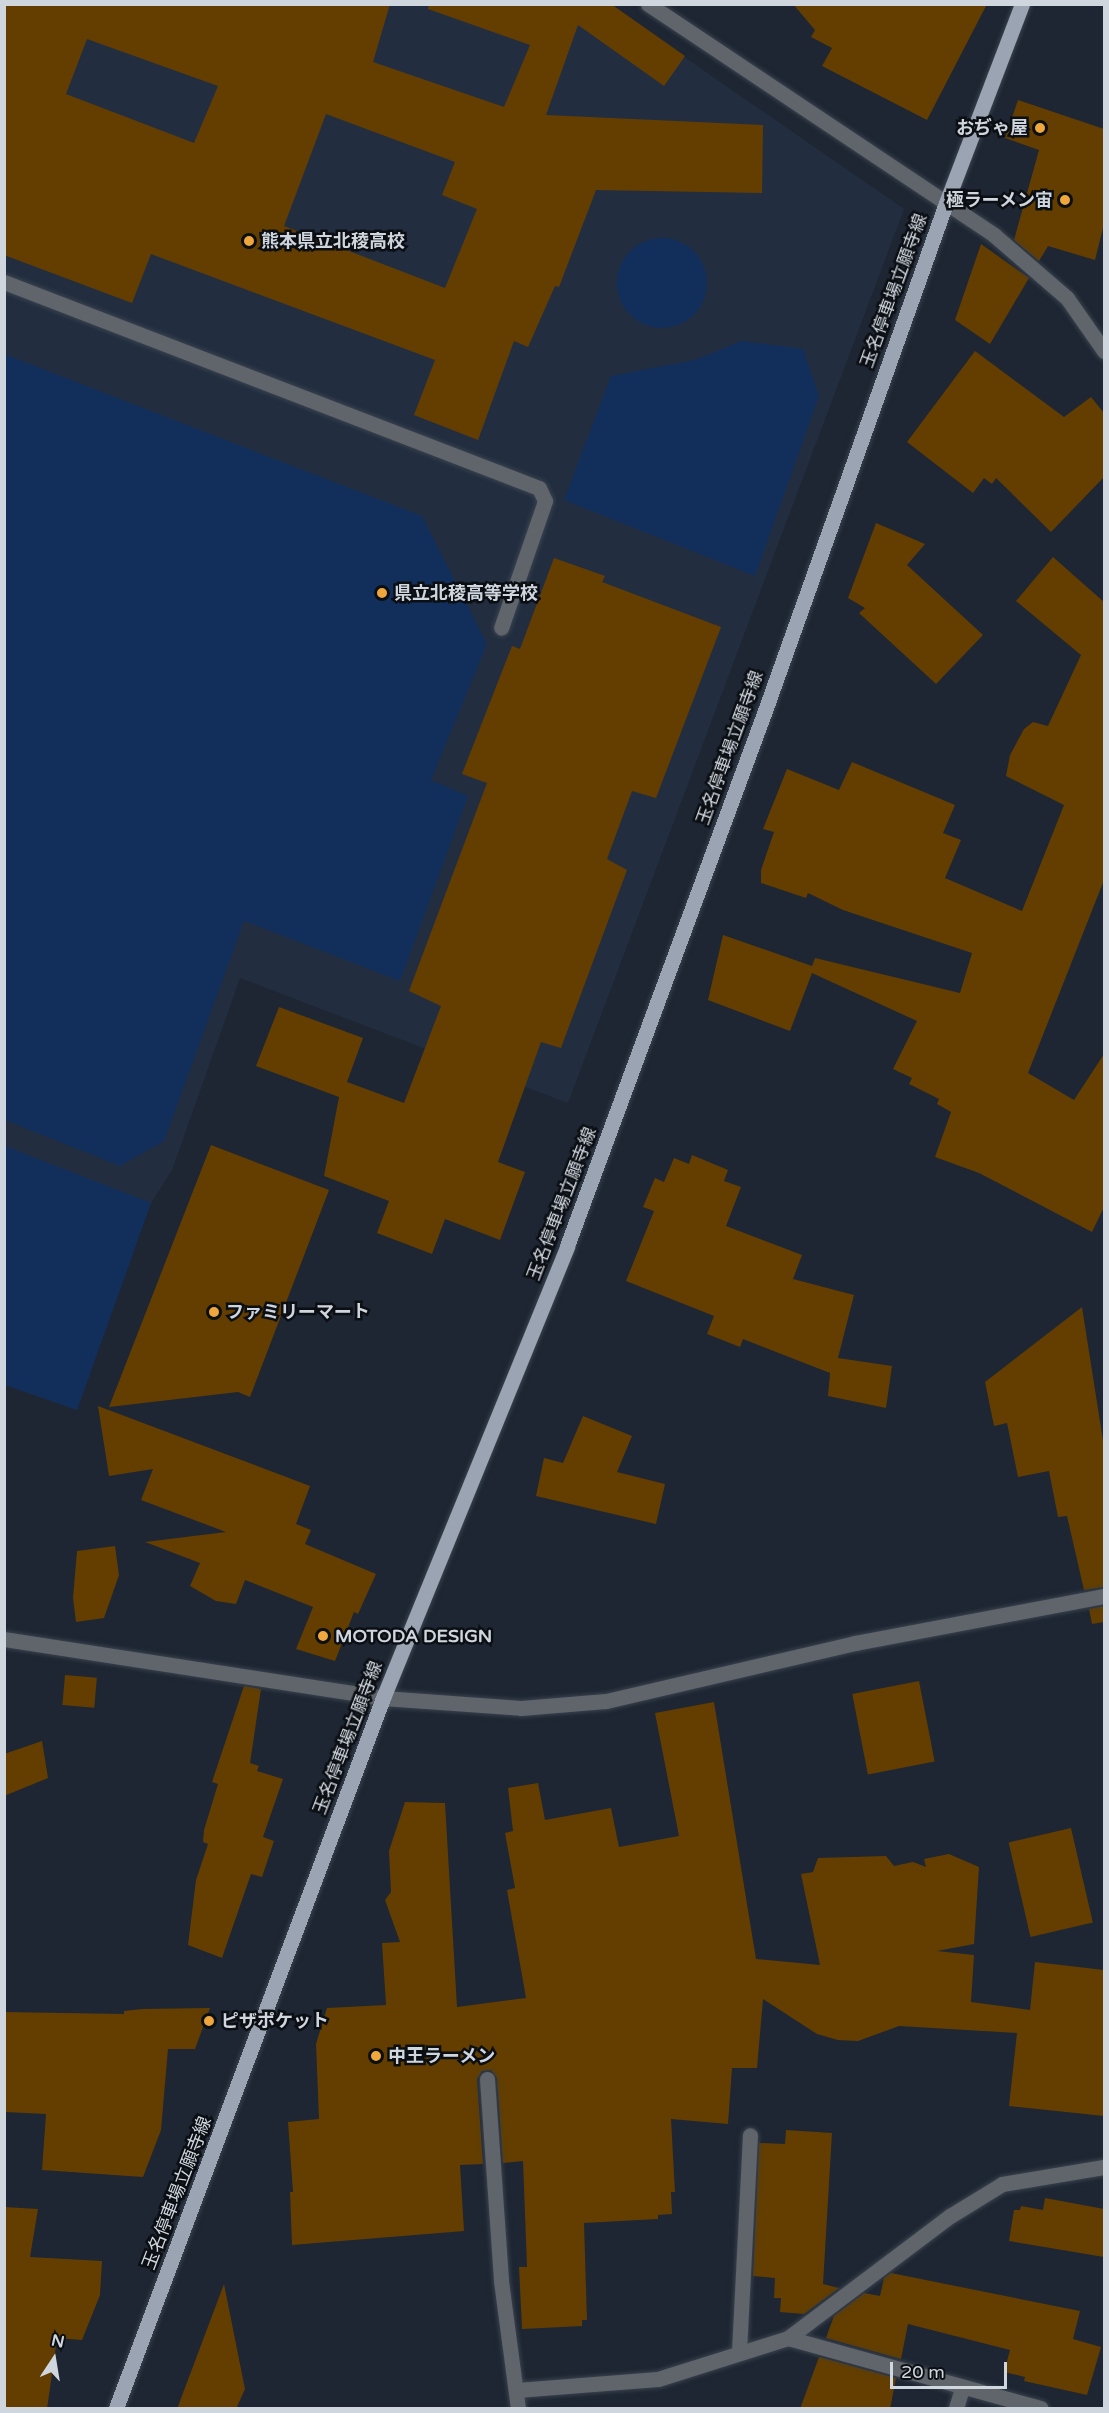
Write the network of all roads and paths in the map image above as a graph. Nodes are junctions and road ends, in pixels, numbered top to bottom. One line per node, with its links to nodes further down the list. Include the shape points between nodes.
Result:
1 (648, 4): 3 (street)
2 (1022, 4): 3 (main road, 玉名停車場立願寺線)
3 (946, 203): 5 (street, via 994,235 1067,298); 9 (main road, 玉名停車場立願寺線, via 766,708 567,1246)
4 (4, 282): 6 (street, via 539,488 545,501)
5 (1104, 351)
6 (501, 628)
7 (1104, 1596): 9 (street, via 855,1643 606,1701 520,1708)
8 (4, 1639): 9 (street)
9 (383, 1698): 17 (main road, 玉名停車場立願寺線)
10 (487, 2079): 16 (street, via 501,2281)
11 (750, 2135): 14 (street)
12 (1104, 2167): 13 (street, via 1002,2184 950,2216)
13 (788, 2338): 14 (street); 15 (street)
14 (739, 2352): 16 (street, via 658,2379)
15 (962, 2388): 19 (street); 20 (street)
16 (517, 2390): 18 (street)
17 (116, 2409)
18 (518, 2409)
19 (957, 2409)
20 (1040, 2409)

